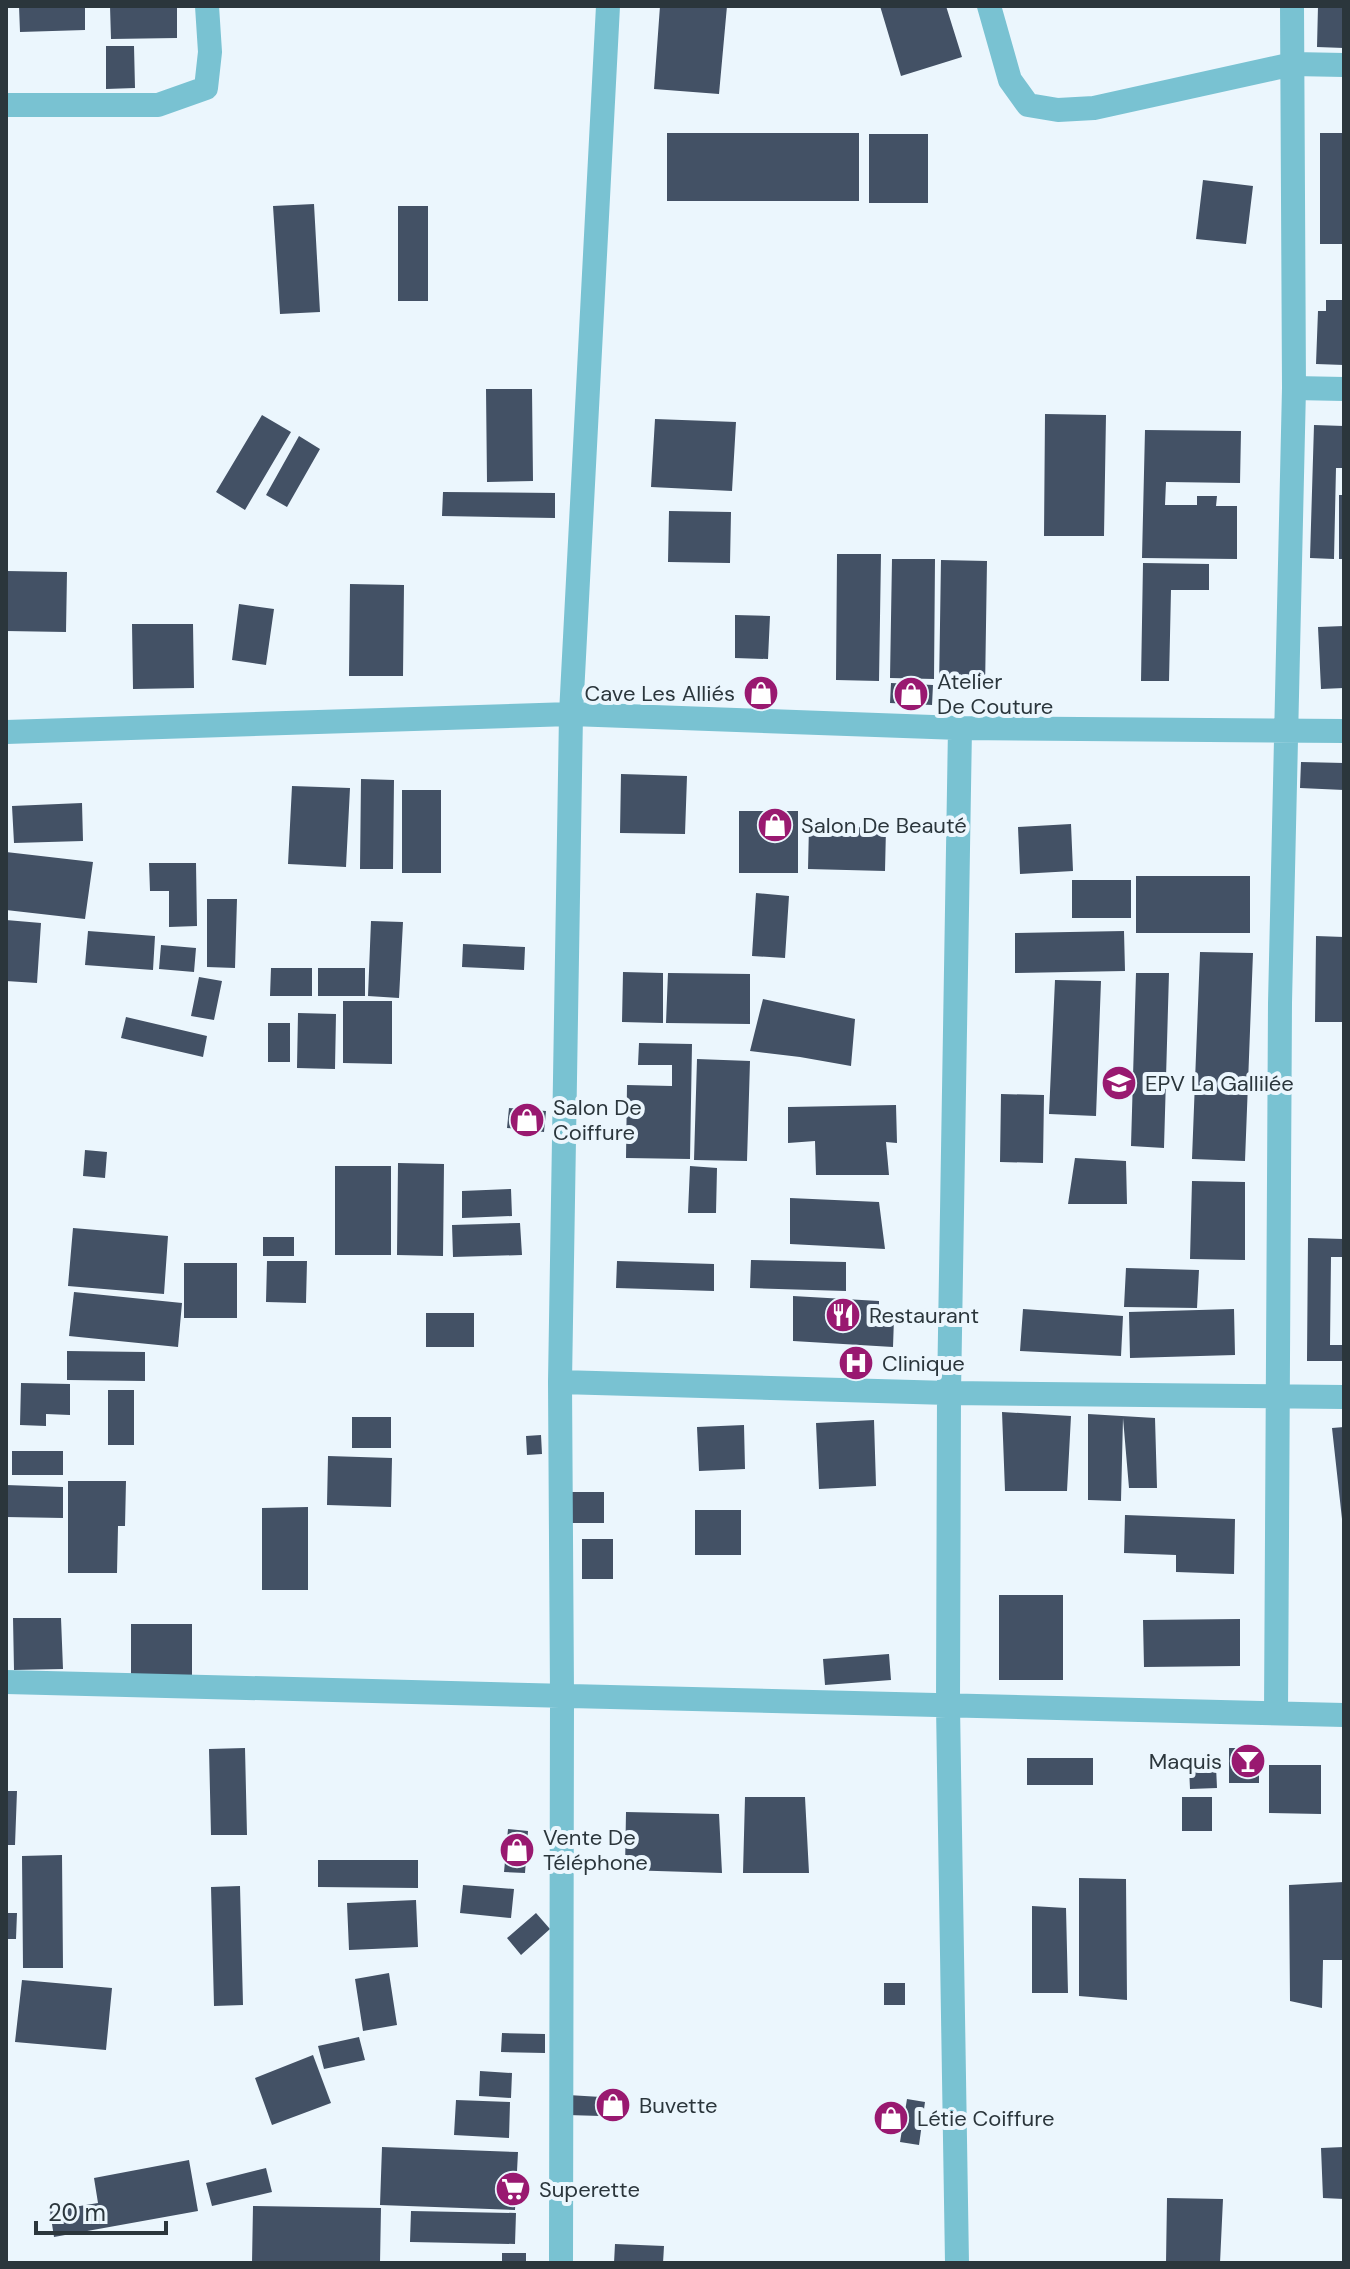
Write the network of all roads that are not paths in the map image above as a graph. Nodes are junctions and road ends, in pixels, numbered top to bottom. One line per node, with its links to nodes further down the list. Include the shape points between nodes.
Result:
1 (207, 6): 7 (street, via 206,88 158,105)
2 (608, 6): 10 (street)
3 (989, 6): 5 (street, via 1010,80 1028,105 1094,108)
4 (1292, 6): 5 (street)
5 (1293, 64): 6 (street); 8 (street)
6 (1344, 65)
7 (6, 105)
8 (1294, 388): 9 (street); 12 (street)
9 (1344, 389)
10 (571, 714): 11 (street); 14 (street); 15 (street)
11 (960, 728): 12 (street); 16 (street)
12 (1288, 731): 13 (street); 17 (street)
13 (1344, 731)
14 (6, 732)
15 (560, 1382): 16 (street); 20 (street)
16 (949, 1393): 17 (street); 21 (street)
17 (1278, 1396): 18 (street); 22 (street)
18 (1344, 1397)
19 (6, 1682): 20 (street)
20 (562, 1695): 21 (street); 24 (street)
21 (948, 1706): 22 (street); 25 (street)
22 (1276, 1713): 23 (street)
23 (1344, 1715)
24 (561, 2263)
25 (957, 2263)

